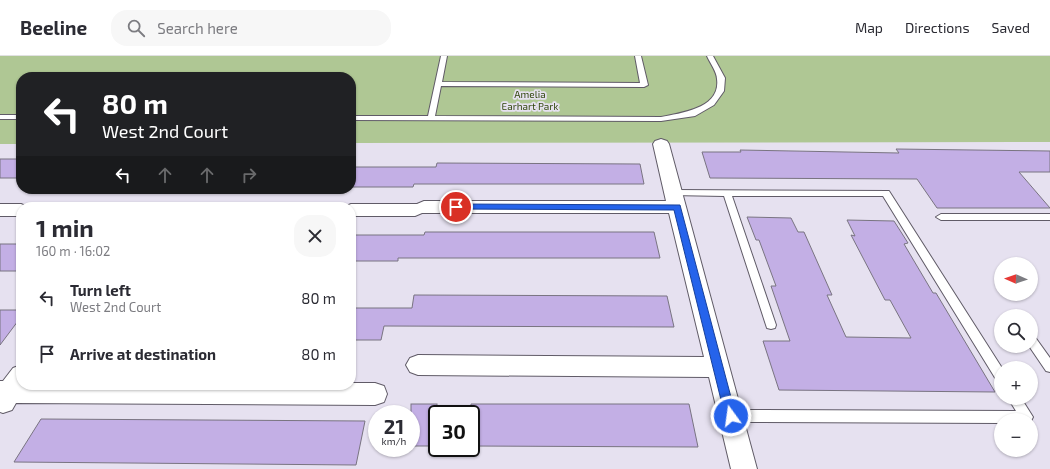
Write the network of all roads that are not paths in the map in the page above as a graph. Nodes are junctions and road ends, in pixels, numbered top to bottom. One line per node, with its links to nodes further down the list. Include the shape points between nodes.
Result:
1 (444, 56): 4 (lane)
2 (638, 56): 4 (lane, via 644,85)
3 (710, 56): 8 (lane, via 721,78 720,90 711,103 692,114 661,119)
4 (438, 84): 8 (lane)
5 (0, 117): 6 (lane)
6 (16, 118)
7 (356, 118): 8 (lane)
8 (431, 119)
9 (662, 144): 11 (street)
10 (727, 193): 11 (lane); 17 (lane); 20 (lane, via 886,193)
11 (675, 200): 14 (street); 21 (street)
12 (0, 210): 13 (street)
13 (16, 210)
14 (356, 210)
15 (941, 217): 16 (lane)
16 (1050, 217)
17 (771, 325)
18 (1038, 350): 22 (lane)
19 (418, 365): 21 (street)
20 (994, 366)
21 (718, 367): 26 (street)
22 (1050, 367)
23 (8, 392): 24 (street)
24 (375, 394)
25 (1019, 405): 26 (lane, via 1027,417)
26 (731, 416): 27 (street)
27 (744, 469)

